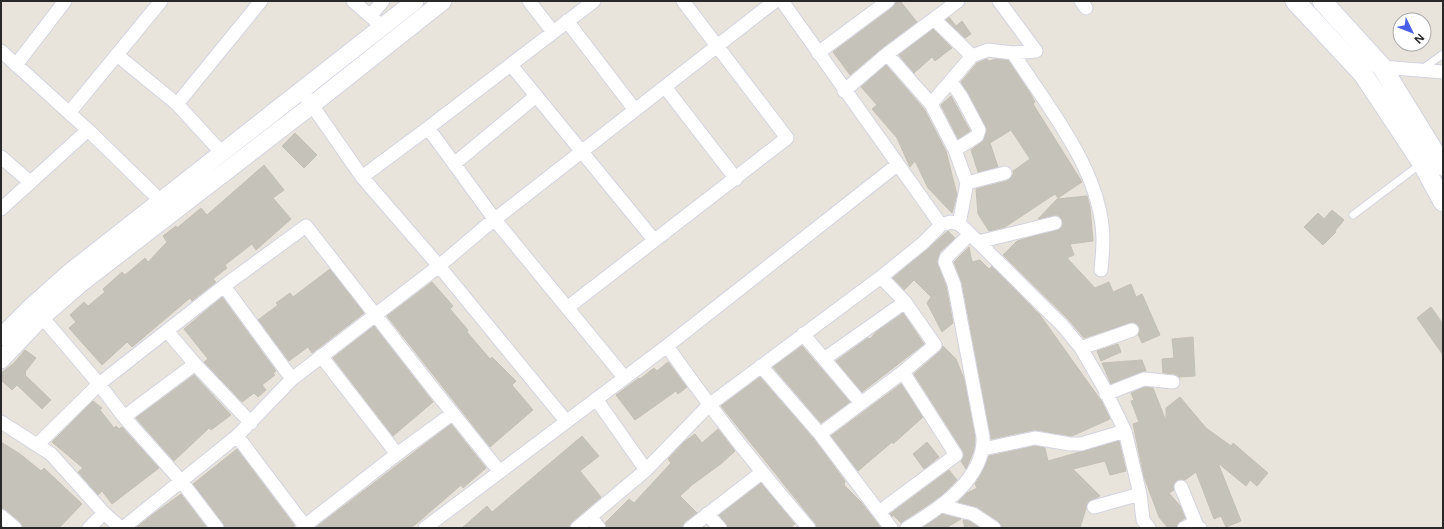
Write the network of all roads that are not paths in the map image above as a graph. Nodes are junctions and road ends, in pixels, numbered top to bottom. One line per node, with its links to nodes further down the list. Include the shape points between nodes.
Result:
1 (161, 1): 29 (street)
2 (261, 1): 41 (street)
3 (353, 1): 18 (street)
4 (383, 1): 18 (street)
5 (415, 1): 21 (street)
6 (444, 1): 43 (street)
7 (529, 1): 22 (street)
8 (594, 1): 20 (street)
9 (683, 1): 23 (street)
10 (775, 1): 23 (street)
11 (782, 1): 25 (street)
12 (888, 1): 25 (street)
13 (958, 1): 19 (street)
14 (999, 1): 26 (street, via 1036,51)
15 (1295, 1): 52 (main road, via 1363,74)
16 (1322, 1): 33 (main road)
17 (62, 2): 31 (street)
18 (370, 16): 21 (street)
19 (934, 20): 27 (street); 30 (street)
20 (567, 21): 22 (street); 44 (street)
21 (383, 27): 39 (street)
22 (553, 32): 32 (street)
23 (717, 47): 37 (street); 58 (street, via 787,138)
24 (1, 52): 31 (street)
25 (818, 53): 38 (street)
26 (1013, 53): 30 (street, via 988,50); 72 (street, via 1083,162 1097,199 1103,239)
27 (887, 54): 38 (street); 42 (street)
28 (1443, 54): 34 (lane)
29 (117, 55): 41 (street); 45 (street)
30 (972, 56): 36 (street)
31 (16, 65): 45 (street)
32 (511, 65): 40 (street); 46 (street)
33 (1382, 67): 34 (street); 55 (main road)
34 (1421, 70): 35 (street)
35 (1443, 72)
36 (951, 82): 42 (street); 48 (street, via 979,130 978,136)
37 (665, 87): 44 (street); 58 (street)
38 (844, 91): 54 (street)
39 (302, 92): 43 (street); 50 (street)
40 (536, 96): 49 (street); 53 (street)
41 (177, 104): 50 (street)
42 (931, 104): 48 (street)
43 (312, 105): 57 (street); 62 (street)
44 (635, 110): 49 (street)
45 (69, 113): 47 (street)
46 (428, 128): 53 (street); 57 (street)
47 (88, 130): 59 (street); 62 (street)
48 (955, 150): 60 (street)
49 (583, 151): 65 (street); 70 (street)
50 (221, 152): 62 (street)
51 (1, 157): 59 (street)
52 (1422, 163): 61 (main road); 64 (lane)
53 (454, 164): 65 (street)
54 (897, 165): 68 (street); 83 (street)
55 (1443, 166)
56 (1005, 173): 60 (street)
57 (362, 177): 71 (street)
58 (736, 179): 70 (street)
59 (30, 182): 63 (street)
60 (966, 183): 67 (street)
61 (1443, 202)
62 (167, 207): 78 (street); 82 (street, via 69,273)
63 (1, 209)
64 (1353, 215)
65 (495, 220): 71 (street); 76 (street)
66 (1055, 223): 69 (street)
67 (959, 224): 68 (street, via 951,222); 69 (street)
68 (941, 225): 73 (street)
69 (974, 238): 84 (street, via 1063,326); 108 (street, via 946,258 945,262 954,284 983,437)
70 (654, 240): 76 (street)
71 (439, 266): 77 (street); 101 (street)
72 (1101, 270)
73 (881, 277): 75 (street); 81 (street)
74 (224, 286): 77 (street, via 306,226); 80 (street); 92 (street)
75 (905, 302): 86 (street); 90 (street, via 935,345)
76 (567, 308): 91 (street)
77 (374, 314): 85 (street); 99 (street)
78 (42, 317): 87 (street); 94 (street)
79 (1132, 330): 84 (street)
80 (167, 331): 88 (street); 94 (street)
81 (803, 334): 86 (street); 89 (street)
82 (1, 337)
83 (667, 346): 91 (street); 98 (street)
84 (1081, 348): 95 (street)
85 (321, 356): 92 (street); 109 (street)
86 (824, 359): 97 (street)
87 (1, 360)
88 (195, 364): 100 (street); 103 (street)
89 (761, 366): 98 (street); 105 (street)
90 (903, 372): 97 (street); 118 (street, via 956,455)
91 (624, 377): 96 (street)
92 (292, 379): 103 (street)
93 (1173, 382): 95 (street, via 1144,379)
94 (99, 384): 100 (street); 107 (street)
95 (1106, 394): 104 (street)
96 (596, 399): 101 (street); 110 (street)
97 (861, 403): 105 (street)
98 (709, 405): 110 (street); 112 (street)
99 (452, 414): 109 (street); 111 (street)
100 (124, 417): 113 (street)
101 (566, 421): 111 (street)
102 (1, 422): 107 (street)
103 (251, 423): 106 (street)
104 (1125, 431): 108 (street, via 1081,444 1035,438); 115 (street)
105 (820, 434): 118 (street)
106 (237, 436): 113 (street); 123 (street)
107 (37, 445): 119 (street, via 51,454)
108 (983, 449): 116 (street, via 976,466)
109 (397, 454): 123 (street)
110 (646, 470): 122 (street)
111 (500, 472): 130 (street)
112 (761, 473): 120 (street); 135 (street)
113 (182, 482): 128 (street); 129 (street)
114 (1181, 487): 125 (street)
115 (1140, 494): 117 (street); 138 (street, via 1143,520)
116 (942, 506): 124 (street); 137 (street, via 972,514)
117 (1094, 507)
118 (878, 512): 136 (street)
119 (104, 513): 127 (street); 128 (street)
120 (707, 514): 133 (street); 134 (street)
121 (1, 516): 126 (street)
122 (591, 517): 131 (street); 132 (street)
123 (304, 527)
124 (912, 527)
125 (1199, 527): 139 (street, via 1192,524)
126 (15, 528)
127 (89, 528)
128 (122, 528)
129 (217, 528)
130 (425, 528)
131 (577, 528)
132 (599, 528)
133 (690, 528)
134 (720, 528)
135 (809, 528)
136 (891, 528)
137 (994, 528)
138 (1149, 528)
139 (1184, 528)

